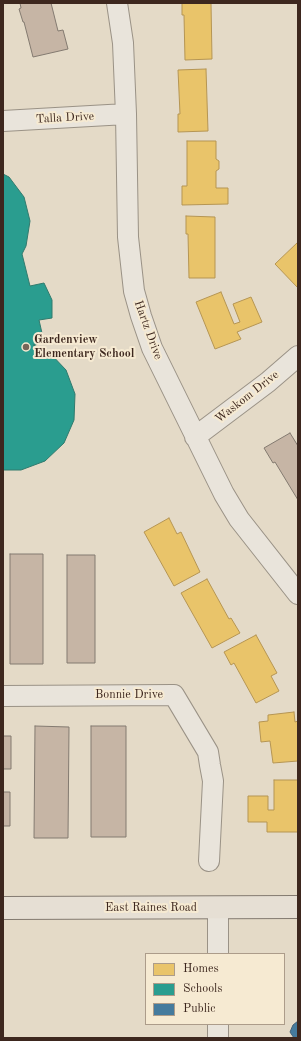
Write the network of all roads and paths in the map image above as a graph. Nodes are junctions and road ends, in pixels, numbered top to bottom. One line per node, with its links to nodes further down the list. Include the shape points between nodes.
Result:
1 (117, 3): 2 (street, Hartz Drive, via 123,43)
2 (126, 114): 3 (street, Talla Drive); 5 (street, Hartz Drive, via 128,237 134,291 152,348)
3 (3, 121)
4 (298, 356): 5 (street, Waskom Drive)
5 (195, 437): 6 (street, Hartz Drive, via 239,520)
6 (298, 594)
7 (3, 696): 8 (street, Bonnie Drive, via 174,695 208,752 213,781)
8 (209, 861)
9 (298, 907): 11 (main road, East Raines Road)
10 (3, 908): 11 (main road, East Raines Road)
11 (218, 908): 12 (street)
12 (218, 953)
13 (218, 1025): 14 (street)
14 (218, 1038)

